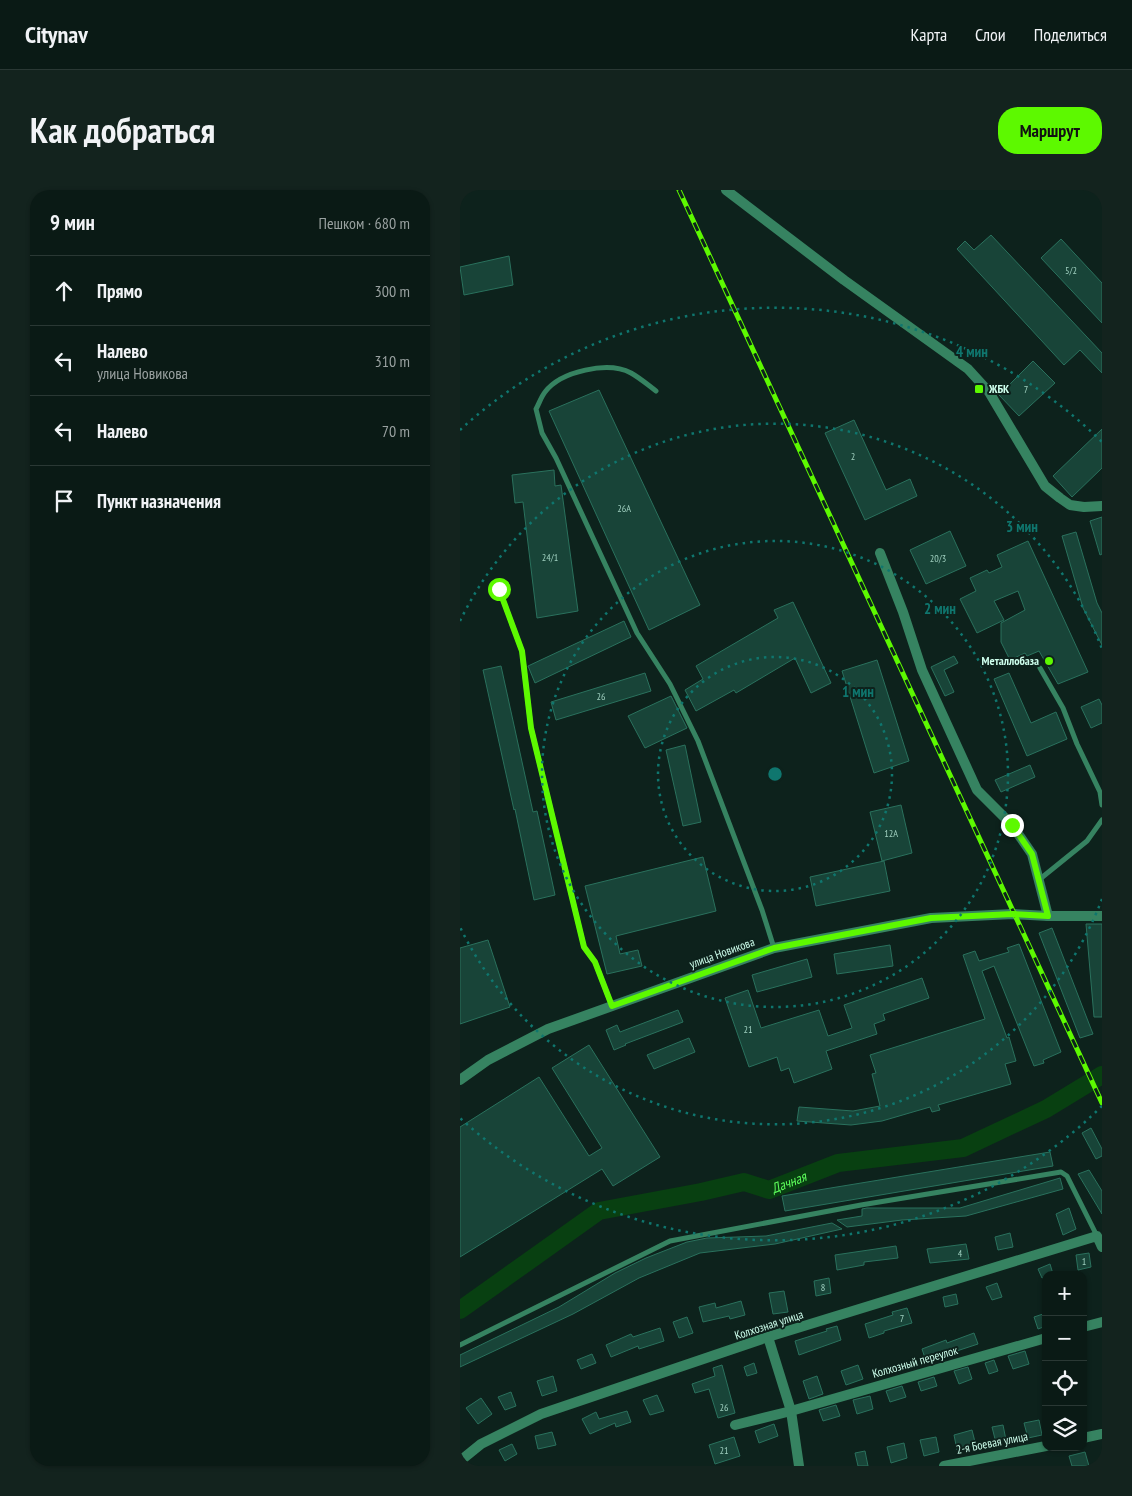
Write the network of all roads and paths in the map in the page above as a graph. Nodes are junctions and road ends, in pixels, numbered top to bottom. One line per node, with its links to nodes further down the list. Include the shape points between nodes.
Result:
1 (726, 190): 3 (street, via 968,369 989,392 1045,486 1070,504)
2 (656, 391): 11 (lane, via 630,372 609,367 573,373 557,381 545,392 536,409 542,433 637,633 670,684 698,741)
3 (1102, 506)
4 (880, 553): 9 (street, via 922,670 977,790 1012,825 1032,854)
5 (499, 589): 12 (lane, via 522,651 531,728 584,947 595,962)
6 (1040, 668): 7 (lane, via 1063,708 1100,792)
7 (1102, 805)
8 (1102, 820): 9 (lane, via 1087,841 1040,878)
9 (1048, 916): 10 (street, улица Новикова); 11 (street, улица Новикова, via 1013,914 931,918)
10 (1102, 916)
11 (774, 948): 12 (street, улица Новикова)
12 (612, 1006): 13 (street, улица Новикова, via 548,1029 488,1060)
13 (460, 1080)
14 (1097, 1236): 15 (street); 18 (street, Колхозная улица); 20 (lane, via 1067,1176 1061,1172 861,1204 670,1241)
15 (1102, 1247)
16 (1102, 1322): 17 (street)
17 (1087, 1326)
18 (768, 1337): 21 (street); 26 (street, Колхозная улица, via 541,1414 480,1444)
19 (1042, 1339): 21 (street, Колхозный переулок)
20 (460, 1345)
21 (791, 1411): 22 (street, Колхозный переулок); 27 (street)
22 (735, 1425)
23 (1102, 1434): 24 (street)
24 (1087, 1437)
25 (1042, 1447): 28 (street, 2-я Боевая улица)
26 (460, 1461)
27 (799, 1466)
28 (944, 1466)

